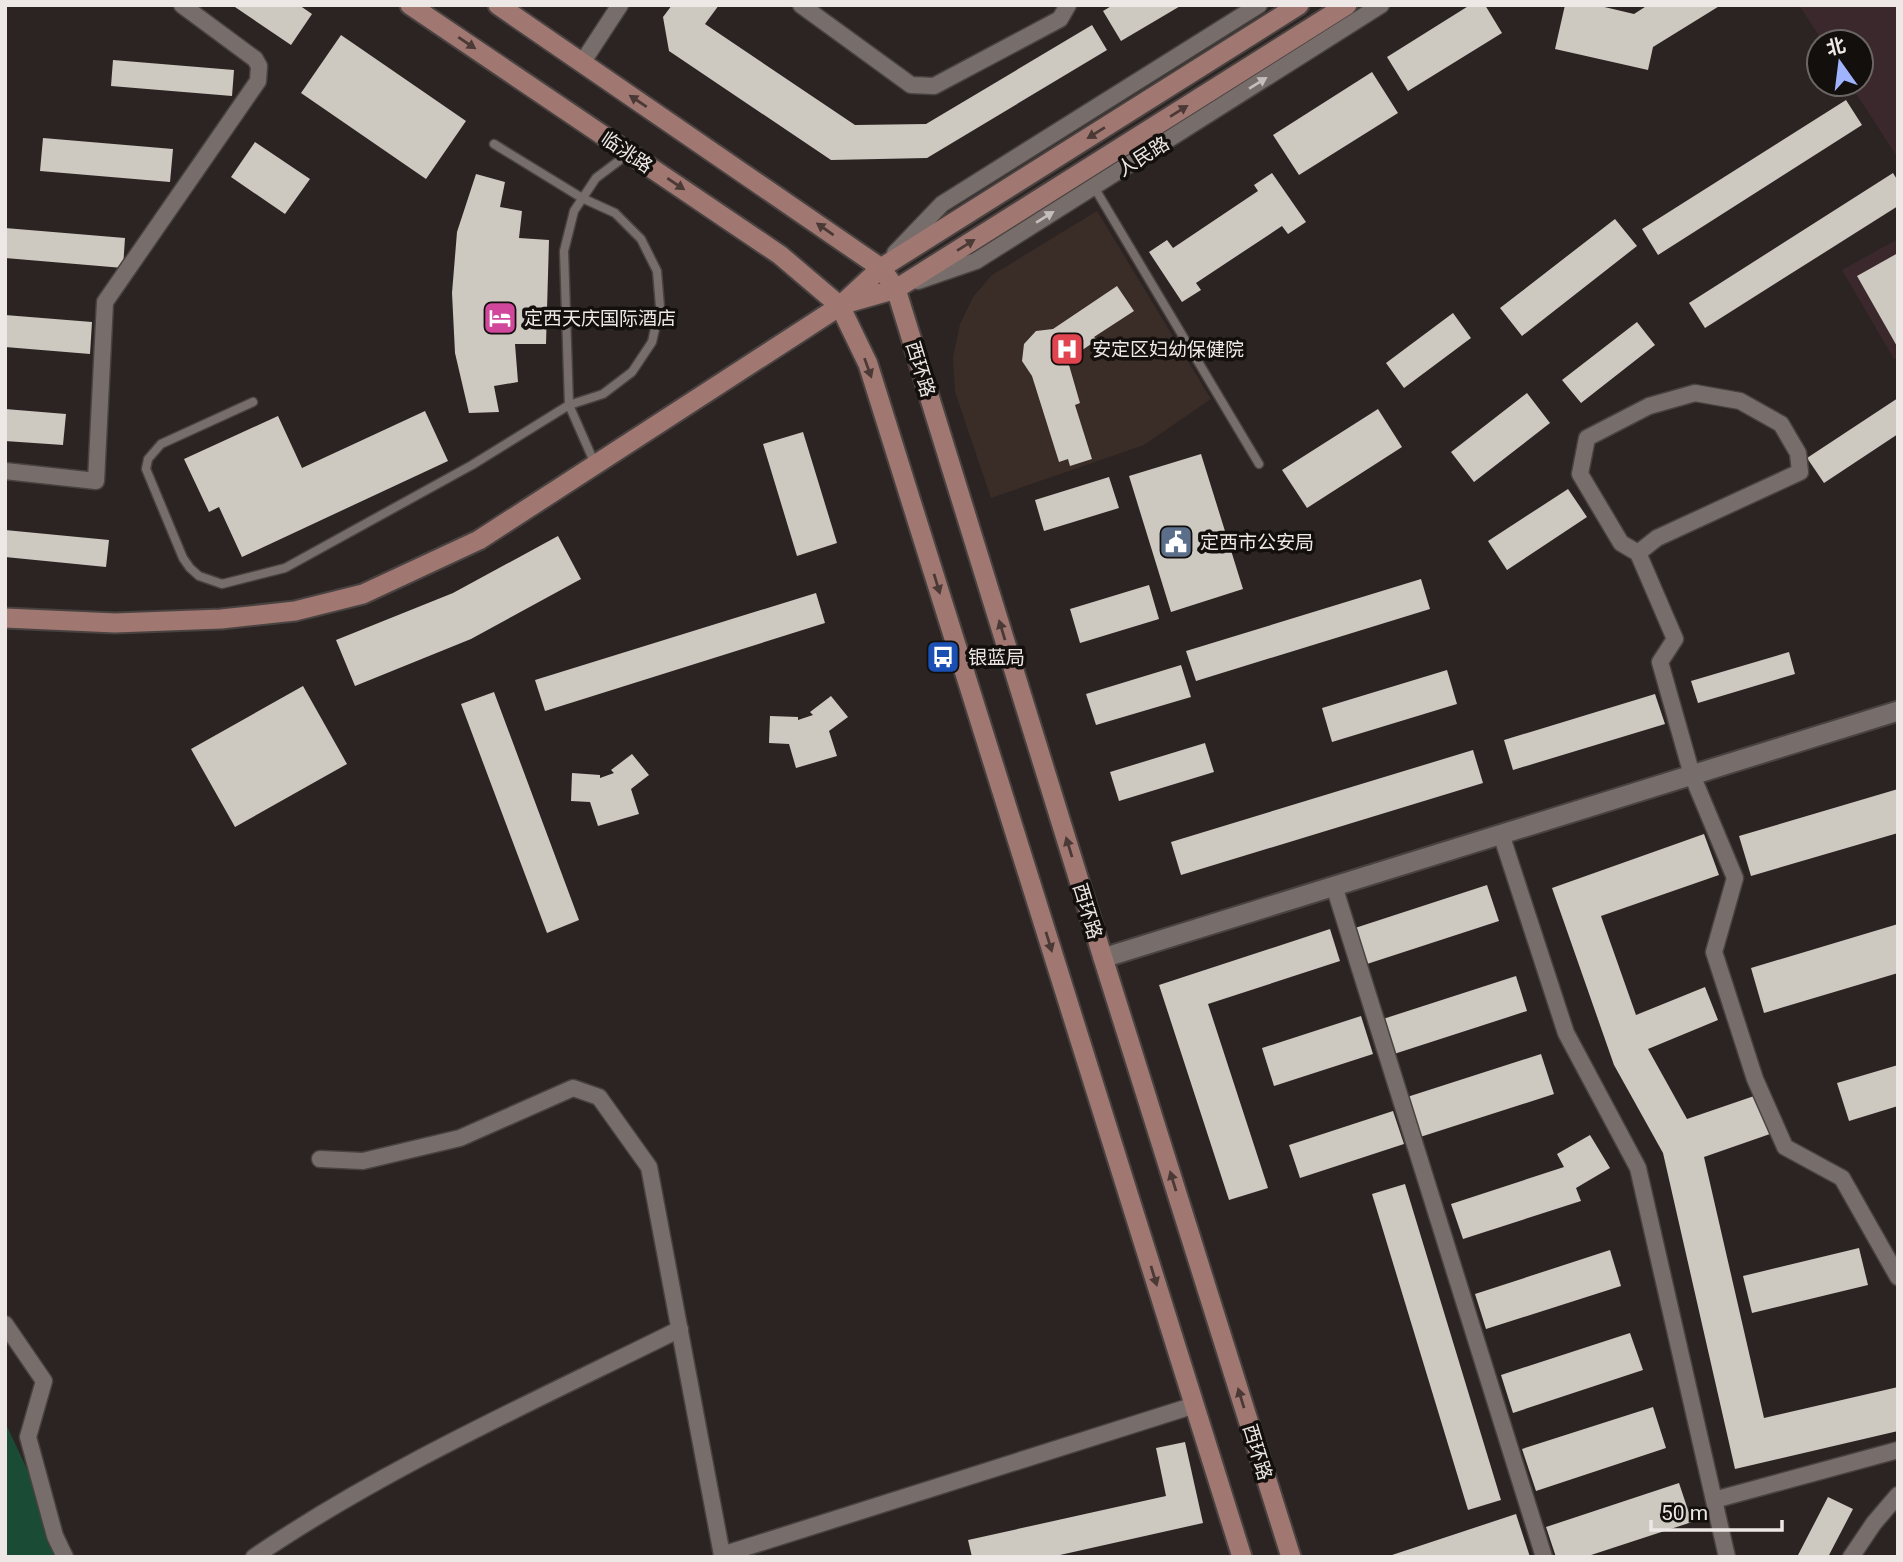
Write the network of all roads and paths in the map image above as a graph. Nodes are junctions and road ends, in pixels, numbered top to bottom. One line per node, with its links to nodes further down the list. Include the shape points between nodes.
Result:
1 (182, 5): 23 (street, via 250,53 259,66 258,81 105,302 96,481)
2 (410, 5): 13 (main road, 临洮路, one-way to 13)
3 (498, 5): 11 (main road)
4 (620, 5): 11 (street)
5 (801, 5): 6 (street, via 911,85 934,86 1060,19)
6 (1068, 5)
7 (1259, 5): 16 (street, via 942,204)
8 (1299, 5): 16 (main road, one-way to 16)
9 (1347, 5): 17 (main road, 人民路, one-way to 9)
10 (1381, 5): 14 (street, 人民路, one-way to 10)
11 (582, 63): 16 (main road, one-way to 11)
12 (494, 144): 15 (lane)
13 (629, 153): 15 (lane, via 596,178); 18 (main road, 临洮路, one-way to 18, via 780,255)
14 (1094, 187): 17 (street, 人民路, one-way to 14, via 976,261); 22 (lane)
15 (583, 198): 20 (lane, via 574,212 564,251); 20 (lane, via 615,214 641,239 657,271 660,307 652,342 632,372 603,394)
16 (881, 268): 17 (main road, 西环路); 18 (main road)
17 (896, 289): 18 (main road, 人民路); 30 (main road, 西环路, one-way to 17)
18 (839, 306): 21 (main road); 35 (main road, one-way to 35, via 868,364)
19 (253, 402): 20 (lane, via 161,444 146,468 183,558 199,576 222,584 285,568)
20 (569, 405): 21 (lane)
21 (595, 464): 25 (main road, via 479,540 363,594 295,611 221,619 115,623)
22 (1259, 464)
23 (5, 471)
24 (1638, 553): 24 (street, via 1621,543 1580,474 1587,438 1648,405 1695,393 1740,401 1781,424 1798,453 1800,472 1657,538); 27 (street, via 1675,639 1660,662)
25 (5, 618)
26 (1898, 710): 27 (street)
27 (1692, 775): 28 (street); 32 (street, via 1735,878 1714,952 1755,1079 1785,1147 1842,1178)
28 (1502, 834): 29 (street); 38 (street, via 1566,1033 1638,1168)
29 (1334, 886): 30 (street); 44 (street)
30 (1103, 958): 43 (main road, 西环路, one-way to 30)
31 (320, 1158): 34 (street, via 363,1161 460,1138 573,1088 599,1097 649,1167)
32 (1898, 1277)
33 (5, 1324): 40 (street, via 44,1381 27,1437)
34 (680, 1329): 39 (street); 41 (street, via 313,1517)
35 (1195, 1405): 39 (street); 42 (main road)
36 (1898, 1450): 38 (street)
37 (1898, 1495): 46 (street)
38 (1714, 1500): 45 (street)
39 (719, 1556)
40 (65, 1557)
41 (254, 1557)
42 (1242, 1557)
43 (1291, 1557)
44 (1544, 1557)
45 (1727, 1557)
46 (1851, 1557)

